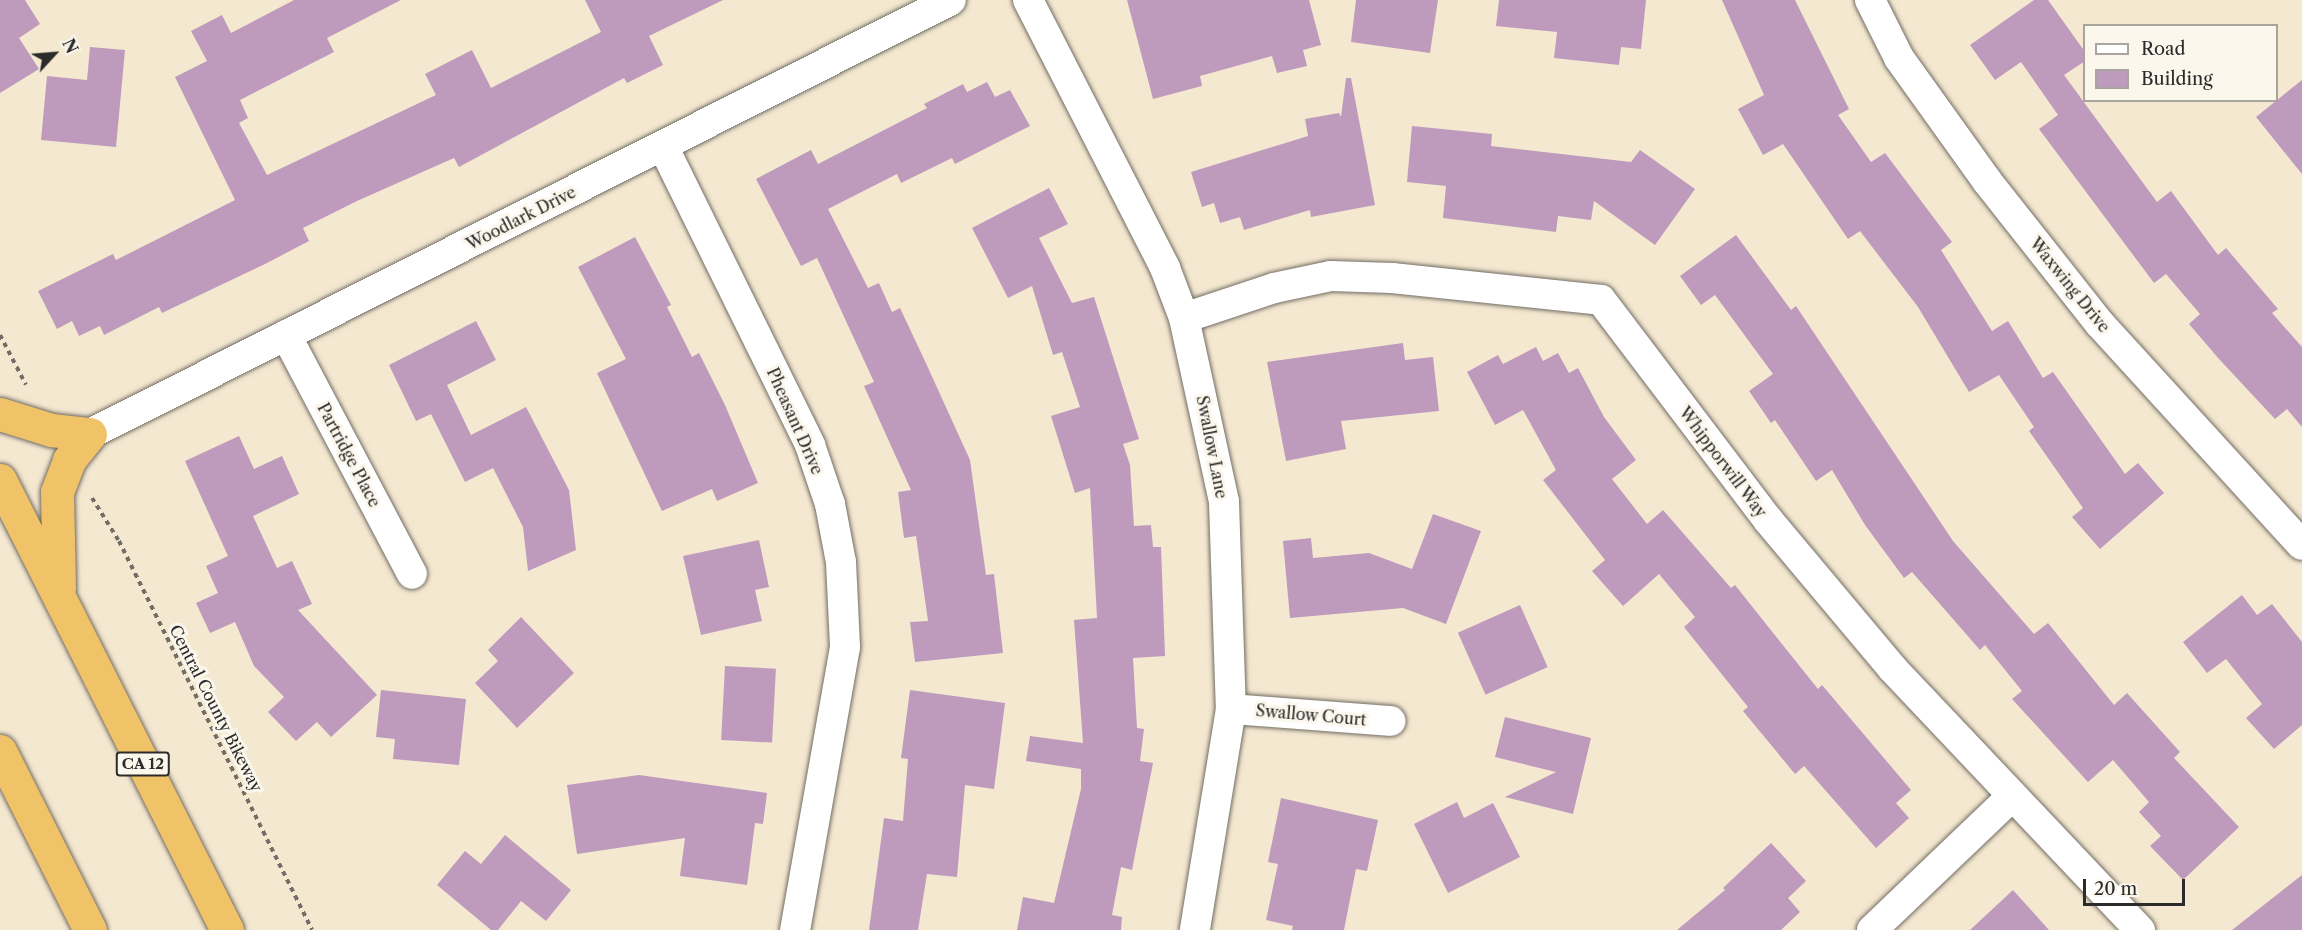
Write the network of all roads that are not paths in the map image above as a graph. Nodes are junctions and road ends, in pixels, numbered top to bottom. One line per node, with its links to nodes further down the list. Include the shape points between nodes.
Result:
1 (951, 0): 4 (street, Woodlark Drive)
2 (1028, 0): 5 (street, Swallow Lane, via 1165,268)
3 (1870, 0): 10 (street, Waxwing Drive, via 1899,58 2100,324)
4 (663, 146): 6 (street, Woodlark Drive); 19 (street, Pheasant Drive, via 810,445 830,504 841,561 845,647)
5 (1184, 318): 13 (street, Swallow Lane, via 1224,502); 16 (street, Whipporwill Way, via 1274,288 1331,276 1392,278 1601,300 1767,520 1892,668)
6 (286, 335): 8 (street, Woodlark Drive); 11 (street, Partridge Place)
7 (0, 414): 8 (highway, via 51,430)
8 (90, 434): 12 (highway, via 69,460 57,492)
9 (0, 480): 12 (highway, CA 12)
10 (2302, 545)
11 (412, 574)
12 (59, 597): 18 (highway, CA 12)
13 (1231, 709): 14 (street, Swallow Court); 20 (street, Swallow Lane)
14 (1390, 721)
15 (0, 751): 17 (highway)
16 (2011, 797): 21 (street); 22 (street, Whipporwill Way)
17 (90, 930)
18 (227, 930)
19 (795, 930)
20 (1194, 930)
21 (1872, 930)
22 (2140, 930)

